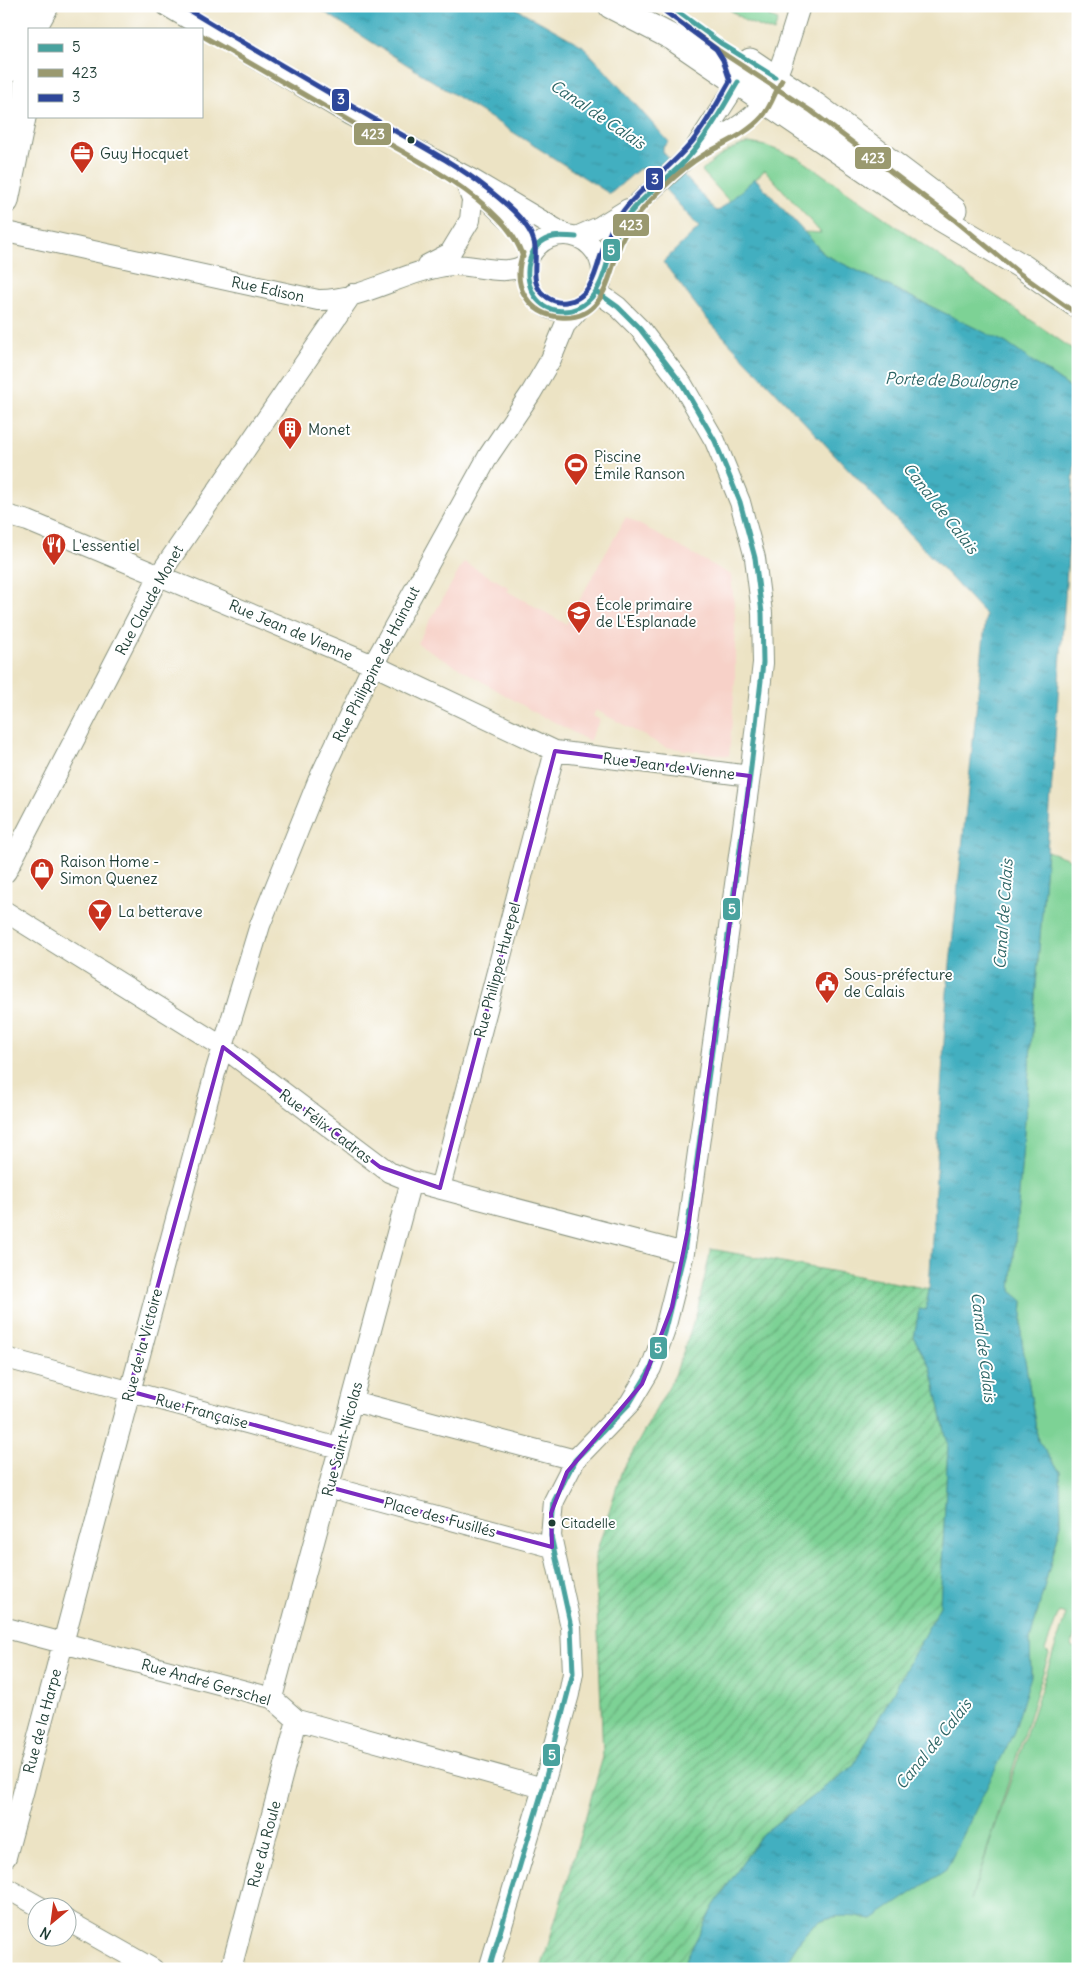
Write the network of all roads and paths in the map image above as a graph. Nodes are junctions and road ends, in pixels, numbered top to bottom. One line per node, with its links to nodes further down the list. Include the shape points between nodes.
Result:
1 (20, 6): 8 (street, via 21,35)
2 (46, 6): 6 (street)
3 (167, 6): 13 (street)
4 (611, 6): 10 (street, via 669,36)
5 (800, 6): 9 (street)
6 (33, 28)
7 (28, 58): 15 (street, via 25,108)
8 (6, 71)
9 (775, 77): 10 (street, via 750,61); 11 (street); 20 (street, via 961,216)
10 (738, 82): 11 (street); 12 (street)
11 (764, 100): 12 (street, via 746,121); 20 (street, via 918,205)
12 (692, 153): 16 (street)
13 (430, 159): 14 (street); 18 (street)
14 (466, 183): 19 (street, via 519,229 525,238); 21 (street, via 472,200 472,216 454,248 446,256)
15 (6, 200)
16 (640, 200): 18 (street, via 605,223); 22 (street, via 620,227)
17 (6, 232): 23 (street, Rue Edison, via 313,299 328,300)
18 (571, 236): 19 (street, via 543,241); 22 (street, via 589,244 600,260)
19 (529, 259): 21 (street, Rue Edison, via 513,269 453,265); 25 (street, via 527,283 538,300 556,310)
20 (1023, 267): 24 (street)
21 (412, 273): 23 (street, Rue Edison)
22 (599, 284): 25 (street); 30 (street, via 633,320 682,384 716,441 744,515 759,585 763,663)
23 (352, 294): 27 (street, Rue Claude Monet)
24 (1078, 306)
25 (580, 307): 28 (street, Rue Philippine de Hainaut, via 565,325 532,393 489,455)
26 (6, 515): 27 (street, Rue Jean de Vienne)
27 (160, 574): 28 (street, Rue Jean de Vienne); 31 (street, Rue Claude Monet)
28 (373, 665): 29 (street, Rue Jean de Vienne); 33 (street, Rue Philippine de Hainaut, via 288,851 246,966)
29 (555, 751): 30 (street, Rue Jean de Vienne); 35 (street, Rue Philippe Hurepel)
30 (750, 776): 36 (street)
31 (6, 872)
32 (6, 912): 33 (street, Rue Félix Cadras)
33 (223, 1047): 34 (street, Rue Félix Cadras, via 380,1167); 38 (street, Rue de la Victoire)
34 (411, 1181): 35 (street, Rue Félix Cadras); 39 (street, Rue Saint-Nicolas)
35 (440, 1188): 36 (street, Rue Félix Cadras)
36 (684, 1253): 41 (street, via 664,1333 651,1368 630,1403)
37 (6, 1358): 38 (street, Rue Française)
38 (129, 1391): 40 (street, Rue Française); 45 (street, Rue de la Victoire)
39 (352, 1401): 40 (street, Rue Saint-Nicolas); 41 (street)
40 (339, 1448): 42 (street, Rue Saint-Nicolas)
41 (575, 1460): 43 (street, via 554,1501 550,1526)
42 (329, 1487): 43 (street, Place des Fusillés); 46 (street, Rue Saint-Nicolas)
43 (552, 1547): 48 (street, via 571,1627 573,1673)
44 (6, 1628): 45 (street, Rue André Gerschel)
45 (62, 1643): 46 (street, Rue André Gerschel); 49 (street, Rue de la Harpe)
46 (272, 1698): 47 (street, Rue André Gerschel)
47 (297, 1720): 48 (street, Rue André Gerschel); 54 (street, Rue du Roule)
48 (543, 1788): 55 (street)
49 (6, 1857)
50 (6, 1888): 51 (street)
51 (28, 1900)
52 (78, 1928): 53 (street)
53 (153, 1969)
54 (231, 1969)
55 (489, 1969)

